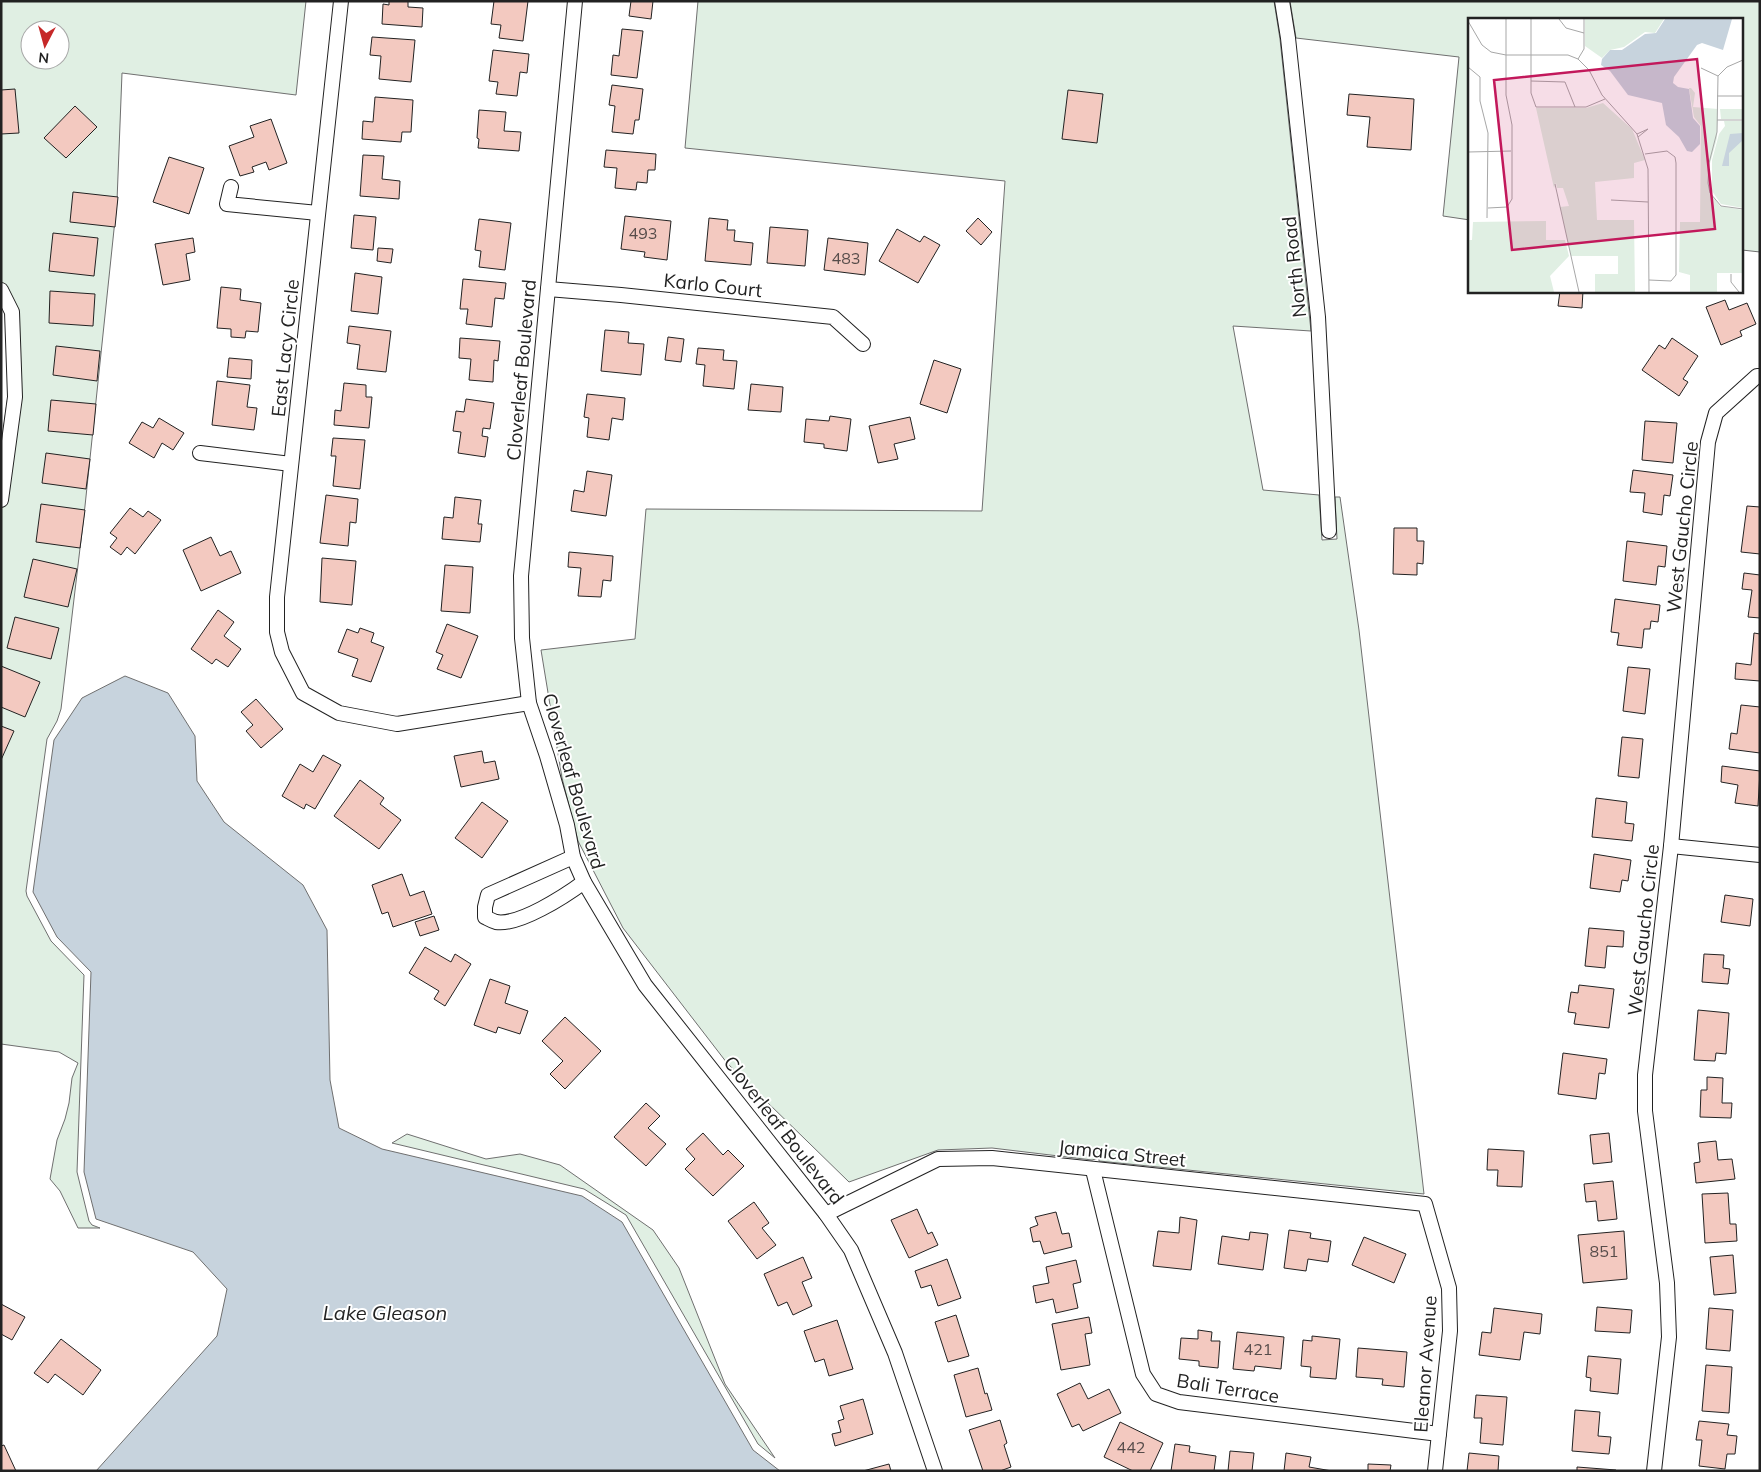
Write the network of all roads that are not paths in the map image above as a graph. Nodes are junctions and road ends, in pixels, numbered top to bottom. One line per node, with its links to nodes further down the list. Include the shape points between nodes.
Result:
1 (341, 1): 5 (street, East Lacy Circle)
2 (575, 1): 6 (street, Cloverleaf Boulevard)
3 (1282, 1): 13 (street, North Road, via 1318,317)
4 (231, 187): 5 (street, via 226,204)
5 (318, 213): 11 (street, East Lacy Circle)
6 (548, 289): 8 (street, Karlo Court, via 833,317); 14 (street, Cloverleaf Boulevard, via 521,576 522,638)
7 (1, 290): 12 (street, via 12,312 15,397)
8 (863, 344)
9 (1760, 376): 15 (street, West Gaucho Circle, via 1716,413 1708,442)
10 (200, 453): 11 (street)
11 (291, 464): 14 (street, East Lacy Circle, via 277,597 278,632 282,652 304,693 338,713 397,724)
12 (1, 500)
13 (1329, 531)
14 (529, 703): 17 (street, Cloverleaf Boulevard, via 550,765)
15 (1671, 846): 16 (street); 25 (street, West Gaucho Circle, via 1645,1075 1645,1112 1667,1283 1668,1328)
16 (1760, 855)
17 (573, 858): 18 (street, Cloverleaf Boulevard); 18 (street, via 488,895 486,917 494,922 519,919 563,897)
18 (584, 882): 21 (street, Cloverleaf Boulevard, via 645,985)
19 (1093, 1170): 20 (street, Jamaica Street); 21 (street, Jamaica Street, via 992,1158 938,1159); 22 (street, Bali Terrace, via 1142,1374 1156,1394 1178,1402)
20 (1425, 1204): 22 (street, Eleanor Avenue, via 1449,1288 1450,1331)
21 (826, 1214): 23 (street, Cloverleaf Boulevard, via 851,1250 891,1345)
22 (1439, 1434): 24 (street, Eleanor Avenue)
23 (935, 1471)
24 (1435, 1471)
25 (1654, 1471)

